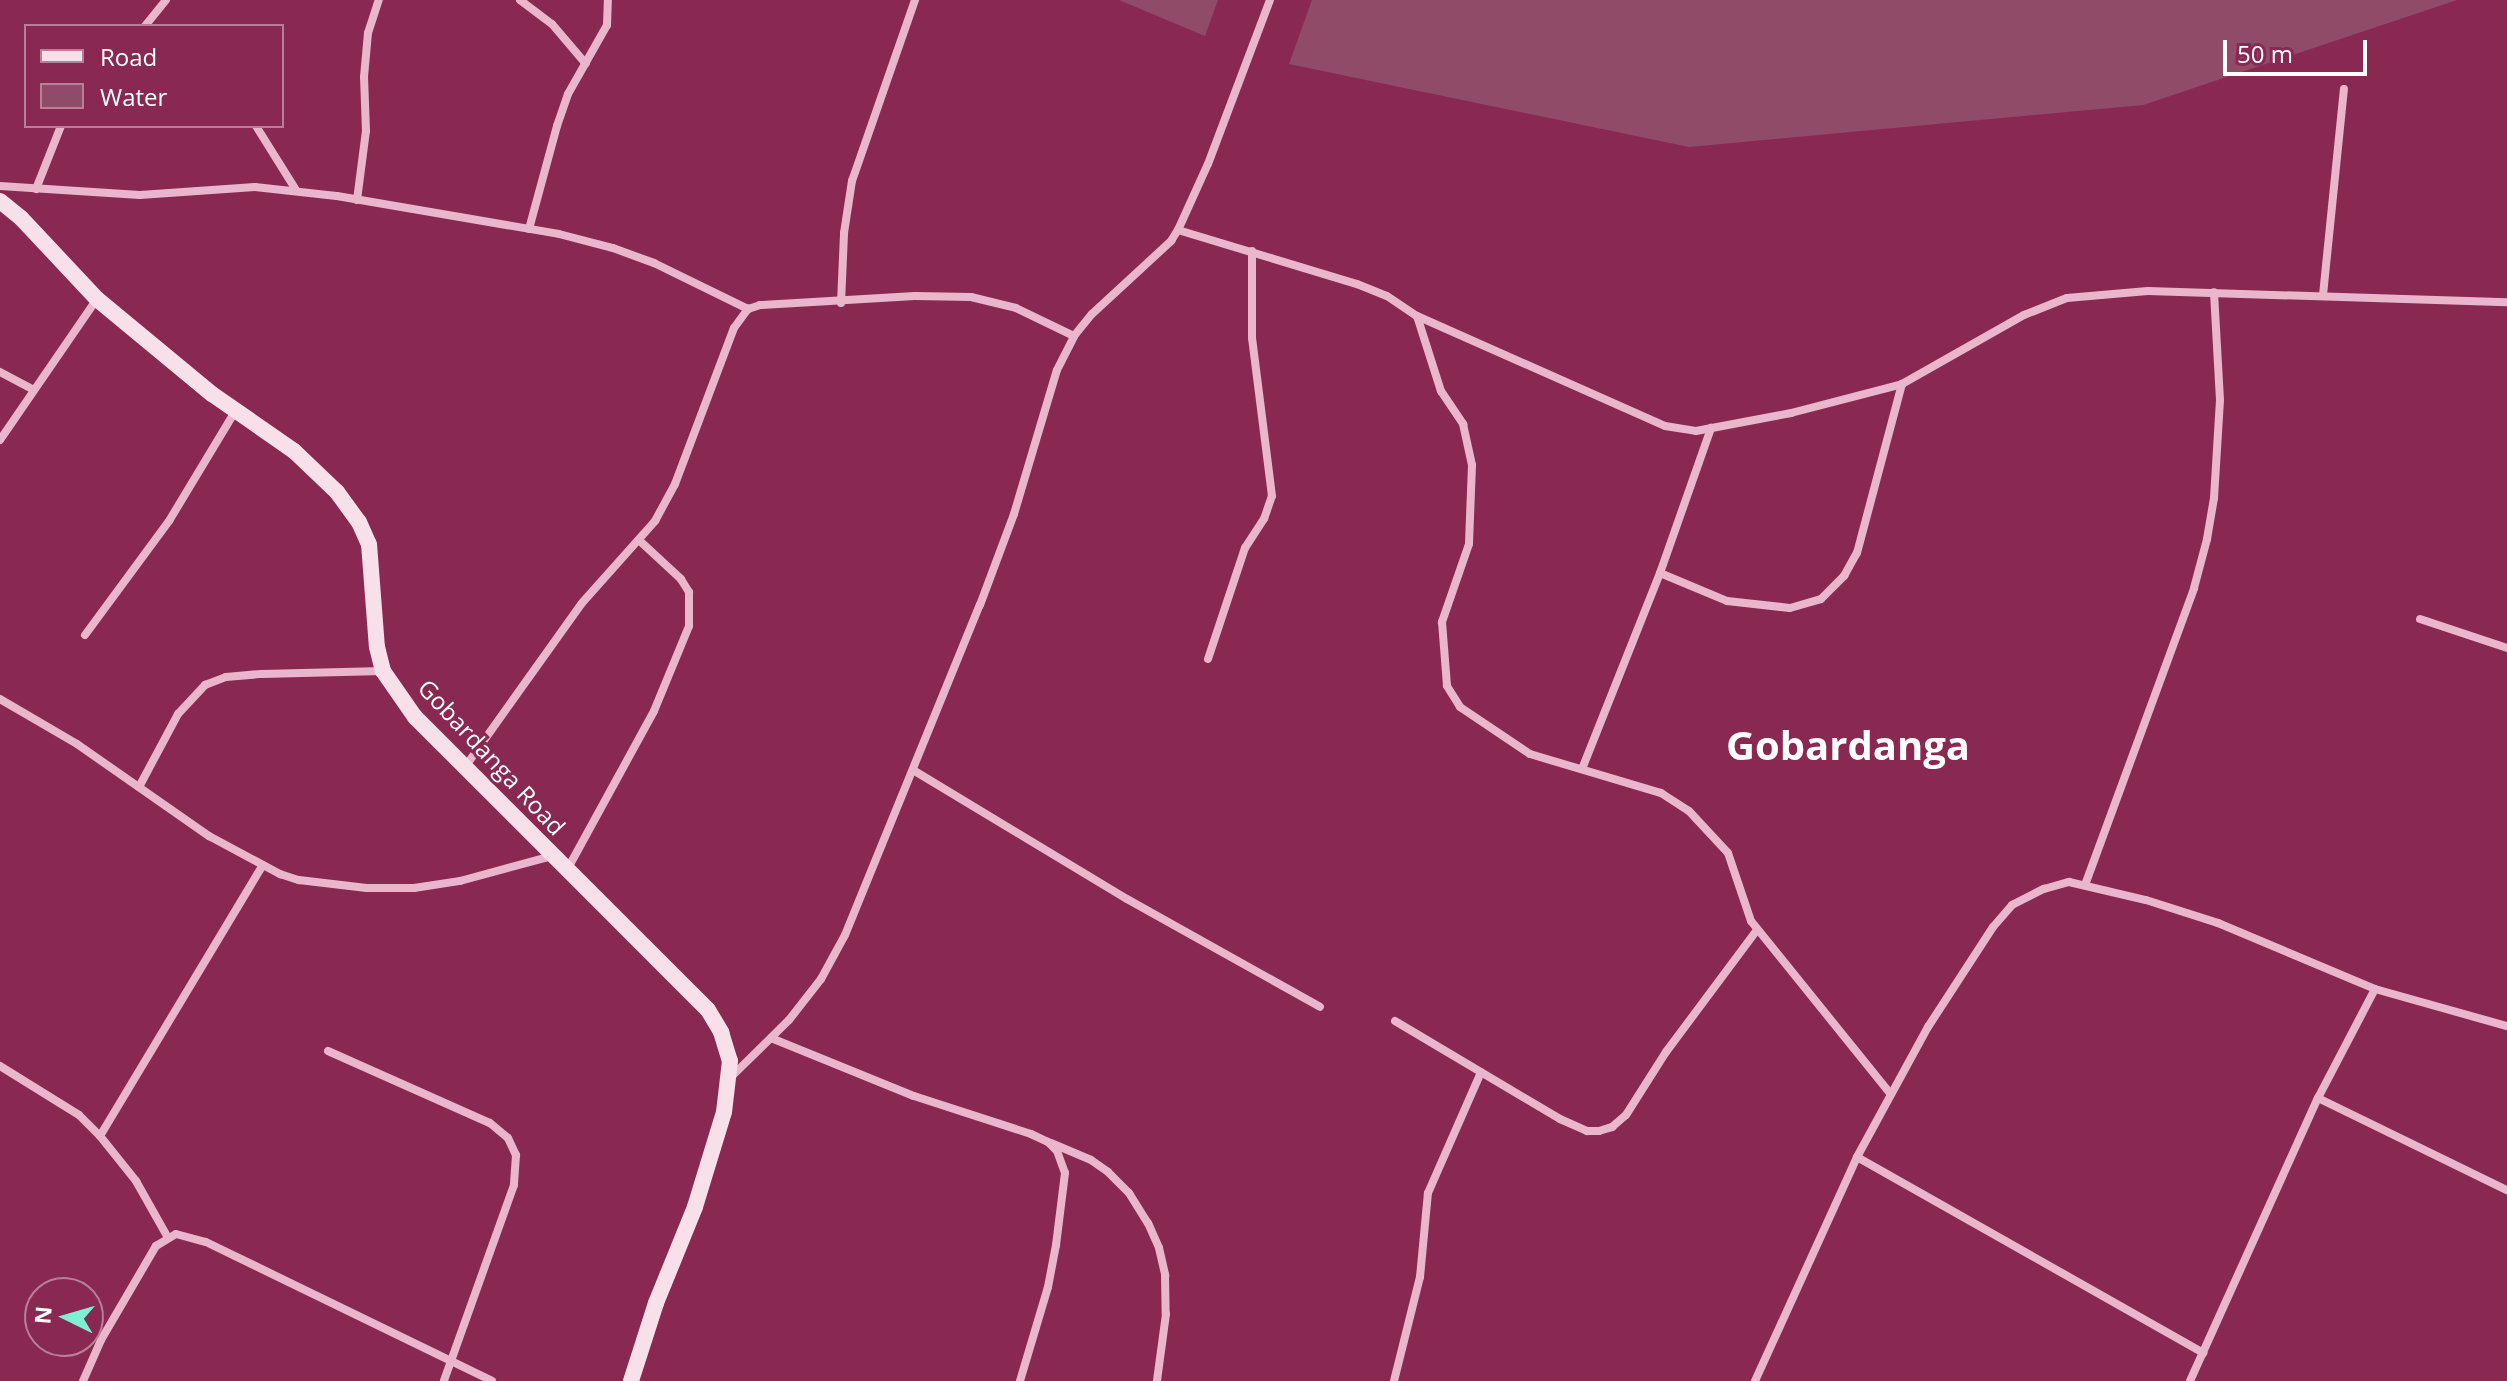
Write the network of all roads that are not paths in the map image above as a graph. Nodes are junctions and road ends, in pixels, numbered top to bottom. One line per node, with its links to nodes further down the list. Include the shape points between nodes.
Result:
1 (166, 0): 7 (street)
2 (379, 0): 15 (street, via 368,33 366,131)
3 (520, 0): 8 (street, via 552,24)
4 (608, 0): 8 (street, via 607,25)
5 (915, 0): 24 (street, via 852,181)
6 (1270, 0): 18 (street)
7 (147, 24)
8 (586, 64): 17 (street, via 568,94)
9 (2344, 89): 21 (street)
10 (60, 128): 13 (street)
11 (257, 128): 14 (street)
12 (0, 186): 13 (street)
13 (36, 189): 14 (street, via 140,195 222,188)
14 (296, 190): 15 (street)
15 (357, 200): 17 (street)
16 (0, 201): 22 (main road, Gobardanga Road)
17 (529, 229): 25 (street, via 613,248)
18 (1178, 230): 19 (street); 27 (street)
19 (1252, 251): 26 (street, via 1357,284); 39 (street, via 1252,338 1272,496 1245,548)
20 (2214, 292): 21 (street); 29 (street, via 2067,298 2024,315); 49 (street, via 2220,400 2207,539 2194,588)
21 (2323, 295): 23 (street)
22 (97, 299): 30 (street); 31 (main road, Gobardanga Road)
23 (2507, 302)
24 (841, 303): 25 (street); 27 (street, via 971,297 1016,308)
25 (748, 309): 34 (street, via 734,328 675,484)
26 (1417, 316): 32 (street, via 1665,426); 43 (street, via 1441,391 1463,424 1472,465 1469,544 1442,622 1447,686 1460,707 1511,745)
27 (1074, 336): 44 (street, via 1048,396 999,553)
28 (0, 372): 30 (street)
29 (1902, 384): 32 (street); 35 (street, via 1857,553 1821,599 1790,608 1727,601)
30 (34, 390): 33 (street)
31 (236, 410): 37 (street, via 169,521); 40 (main road, Gobardanga Road, via 294,451 337,492 359,522 369,544)
32 (1711, 428): 35 (street)
33 (0, 440)
34 (640, 541): 42 (street, via 582,603); 48 (street, via 689,592 689,626 654,711)
35 (1660, 573): 43 (street)
36 (2420, 619): 38 (street)
37 (85, 635)
38 (2507, 648)
39 (1208, 659)
40 (383, 671): 42 (main road, Gobardanga Road, via 415,717); 45 (street, via 262,674 205,685 178,714)
41 (0, 699): 45 (street)
42 (464, 768): 46 (main road, Gobardanga Road)
43 (1582, 769): 50 (street, via 1661,793 1689,811 1728,853 1738,892)
44 (913, 770): 52 (street); 55 (street, via 845,935 821,979)
45 (139, 787): 47 (street, via 209,836)
46 (552, 856): 47 (street, via 414,888 299,880); 48 (main road, Gobardanga Road)
47 (263, 865): 62 (street)
48 (567, 870): 59 (main road, Gobardanga Road, via 708,1010 727,1048)
49 (2085, 885): 51 (street, via 2218,923); 60 (street, via 2069,882 2012,905 1967,966)
50 (1757, 930): 58 (street, via 1626,1115 1612,1127 1587,1131); 60 (street)
51 (2375, 989): 54 (street); 61 (street)
52 (1320, 1007)
53 (1395, 1021): 58 (street)
54 (2507, 1026)
55 (771, 1038): 59 (street); 63 (street, via 914,1096)
56 (328, 1051): 68 (street, via 490,1123 508,1138 516,1155 514,1185)
57 (0, 1066): 62 (street, via 79,1115)
58 (1481, 1072): 75 (street, via 1428,1193 1420,1277)
59 (729, 1079): 72 (main road, Gobardanga Road, via 695,1207)
60 (1890, 1093): 64 (street)
61 (2318, 1098): 65 (street); 67 (street)
62 (100, 1136): 66 (street, via 136,1181)
63 (1048, 1142): 73 (street, via 1065,1173 1063,1196 1048,1287); 74 (street, via 1108,1172 1148,1223 1165,1275)
64 (1857, 1157): 67 (street); 76 (street)
65 (2507, 1190)
66 (167, 1236): 68 (street, via 190,1235 206,1242); 69 (street, via 101,1340)
67 (2203, 1353): 77 (street)
68 (449, 1361): 70 (street); 71 (street)
69 (83, 1381)
70 (444, 1381)
71 (492, 1381)
72 (631, 1381)
73 (1020, 1381)
74 (1157, 1381)
75 (1394, 1381)
76 (1755, 1381)
77 (2190, 1381)

